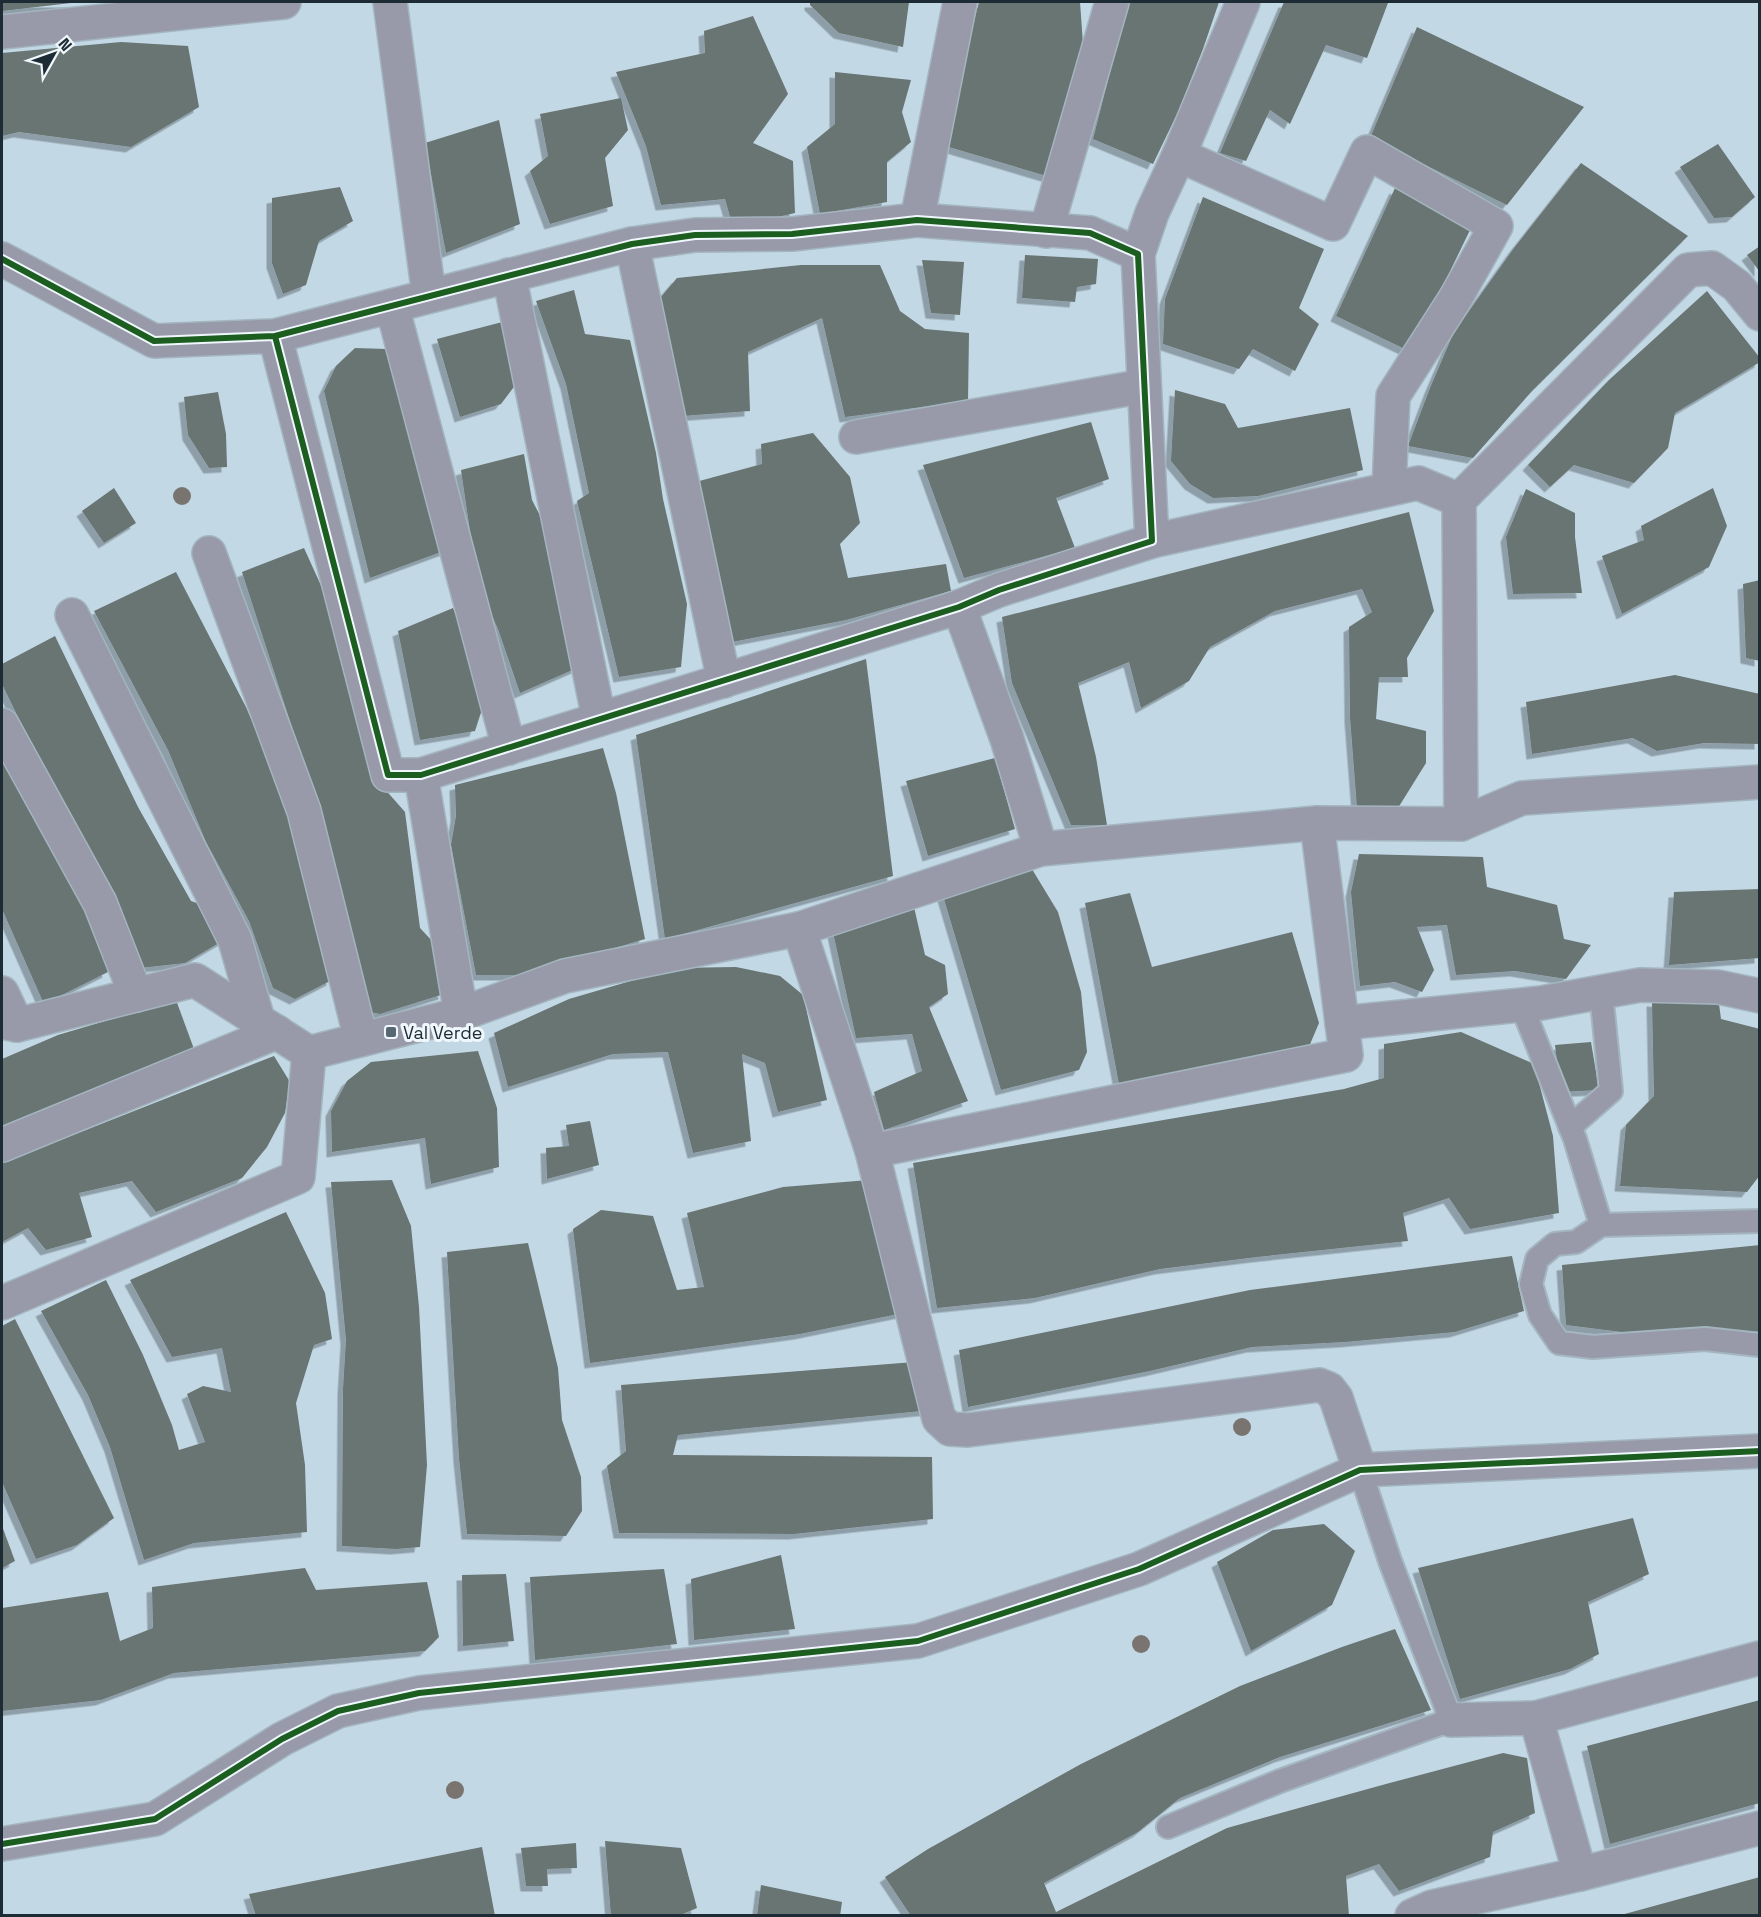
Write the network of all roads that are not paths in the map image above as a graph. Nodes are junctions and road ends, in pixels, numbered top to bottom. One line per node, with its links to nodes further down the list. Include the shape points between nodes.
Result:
1 (284, 2): 6 (street)
2 (390, 2): 14 (street)
3 (960, 2): 8 (street)
4 (1112, 2): 9 (street)
5 (1243, 2): 7 (street)
6 (2, 32)
7 (1179, 155): 11 (street); 20 (street, via 1333,224 1367,152 1496,226 1393,396)
8 (917, 220): 9 (street); 10 (street, via 792,234 695,235)
9 (1046, 231): 11 (street, via 1090,233)
10 (632, 244): 13 (street); 26 (street)
11 (1138, 254): 18 (street)
12 (2, 260): 17 (street, via 154,341)
13 (509, 275): 14 (street); 27 (street)
14 (429, 296): 15 (street)
15 (392, 306): 17 (street); 29 (street)
16 (1760, 314): 21 (street, via 1737,286 1712,268 1688,270)
17 (275, 336): 30 (street, via 388,775)
18 (1144, 386): 19 (street); 22 (street)
19 (856, 437)
20 (1389, 489): 21 (street, via 1418,483); 22 (street)
21 (1459, 500): 33 (street)
22 (1152, 541): 24 (street, via 999,590)
23 (209, 553): 45 (street, via 304,811)
24 (959, 607): 26 (street); 34 (street)
25 (72, 615): 44 (street, via 235,940)
26 (724, 681): 27 (street)
27 (598, 719): 29 (street)
28 (2, 725): 38 (street, via 100,903)
29 (508, 748): 30 (street)
30 (421, 775): 41 (street)
31 (1760, 782): 33 (street, via 1522,798)
32 (1317, 823): 33 (street); 34 (street); 42 (street)
33 (1461, 824)
34 (1041, 849): 35 (street)
35 (800, 929): 41 (street, via 565,976); 49 (street)
36 (1601, 992): 39 (street, via 1640,985 1718,987); 40 (street); 47 (lane, via 1611,1091)
37 (2, 993): 43 (street)
38 (136, 995): 43 (street); 44 (street, via 195,980)
39 (1760, 996)
40 (1521, 1004): 42 (street); 47 (lane)
41 (461, 1014): 45 (street)
42 (1342, 1023): 49 (street, via 1346,1055)
43 (9, 1024)
44 (268, 1026): 46 (street); 48 (street)
45 (362, 1039): 46 (street)
46 (309, 1053): 52 (street, via 298,1177)
47 (1570, 1127): 51 (lane)
48 (2, 1145)
49 (872, 1151): 55 (street, via 939,1419 950,1429 968,1430 1319,1385 1336,1398)
50 (1760, 1221): 51 (lane)
51 (1601, 1225): 53 (lane, via 1576,1242 1555,1244 1538,1259 1531,1284 1540,1315 1559,1343 1593,1347 1705,1339)
52 (2, 1303)
53 (1760, 1345)
54 (1760, 1451): 55 (street)
55 (1360, 1470): 58 (lane, via 1390,1561); 61 (street, via 1139,1569 918,1641 419,1693 338,1711 282,1739 155,1819)
56 (1760, 1658): 57 (street)
57 (1536, 1718): 58 (street); 62 (street)
58 (1452, 1720): 59 (lane, via 1280,1781)
59 (1168, 1827)
60 (1760, 1828): 62 (street)
61 (2, 1844)
62 (1580, 1874): 63 (street, via 1432,1907)
63 (1412, 1916)

